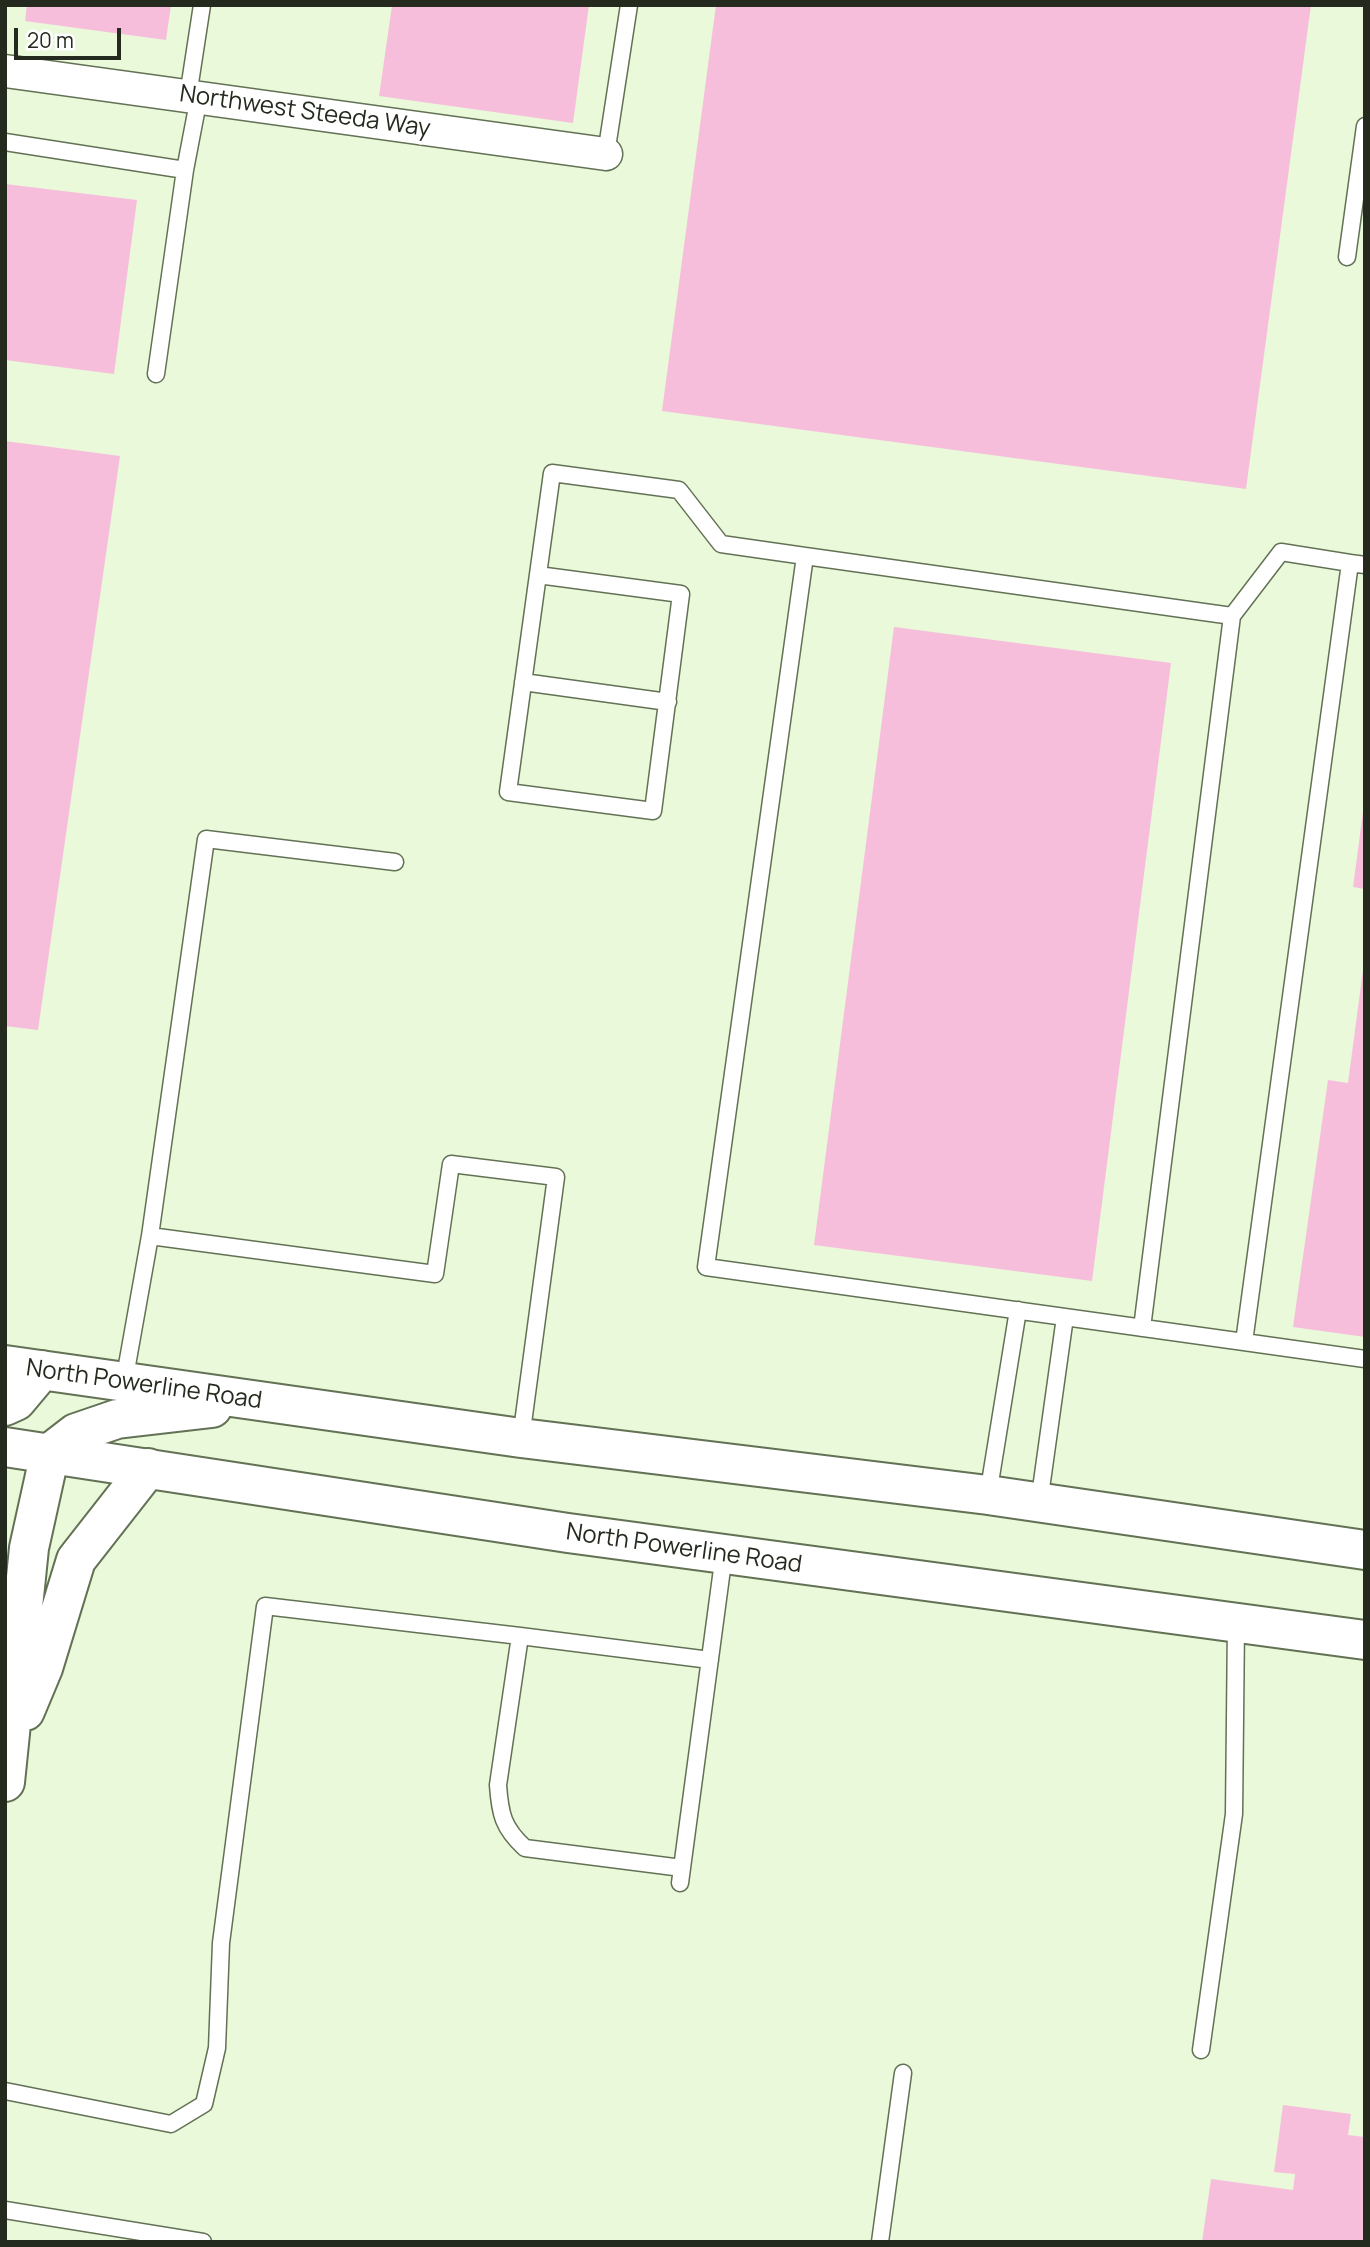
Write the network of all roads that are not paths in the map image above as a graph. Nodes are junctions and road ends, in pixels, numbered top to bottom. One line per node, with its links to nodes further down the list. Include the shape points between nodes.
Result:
1 (202, 5): 4 (lane)
2 (629, 5): 7 (lane)
3 (5, 71): 4 (street, Northwest Steeda Way)
4 (193, 96): 7 (street, Northwest Steeda Way); 8 (lane)
5 (1365, 125): 9 (lane)
6 (5, 142): 8 (lane)
7 (606, 154)
8 (186, 170): 10 (lane)
9 (1347, 257)
10 (156, 374)
11 (805, 556): 13 (lane, via 721,544 679,489 552,473); 14 (lane); 19 (lane, via 706,1268)
12 (1357, 564): 14 (lane, via 1281,552); 22 (lane)
13 (538, 575): 15 (lane); 16 (lane, via 681,594)
14 (1233, 616): 21 (lane)
15 (523, 682): 16 (lane); 16 (lane, via 508,792 653,811)
16 (668, 702)
17 (395, 862): 18 (lane, via 206,839)
18 (150, 1236): 25 (lane); 28 (lane, via 435,1274 451,1164 556,1177)
19 (1018, 1310): 20 (lane); 32 (lane)
20 (1065, 1317): 21 (lane); 33 (lane)
21 (1142, 1328): 22 (lane)
22 (1244, 1342): 23 (lane)
23 (1365, 1359)
24 (24, 1368): 25 (main road, North Powerline Road); 27 (main road, via 16,1401)
25 (124, 1382): 26 (main road, North Powerline Road)
26 (263, 1402): 28 (main road, North Powerline Road); 30 (main road, via 117,1419 76,1433)
27 (5, 1406)
28 (521, 1437): 32 (main road, North Powerline Road)
29 (5, 1447): 30 (main road, North Powerline Road)
30 (50, 1452): 31 (main road, North Powerline Road); 40 (main road, via 29,1548)
31 (148, 1468): 35 (main road, North Powerline Road); 40 (main road, via 76,1560)
32 (988, 1495): 33 (main road, North Powerline Road)
33 (1039, 1503): 34 (main road, North Powerline Road)
34 (1365, 1550)
35 (724, 1555): 36 (main road, North Powerline Road); 39 (lane)
36 (1236, 1623): 38 (main road, North Powerline Road); 41 (lane, via 1234,1814)
37 (520, 1636): 39 (lane); 39 (lane, via 498,1785 499,1806 509,1834 525,1848 681,1875); 43 (lane, via 265,1606 221,1943 217,2048 204,2104 171,2124)
38 (1365, 1640)
39 (710, 1660)
40 (8, 1764)
41 (1201, 2050)
42 (904, 2073): 46 (lane)
43 (5, 2091)
44 (5, 2210): 45 (lane)
45 (203, 2242)
46 (880, 2242)

